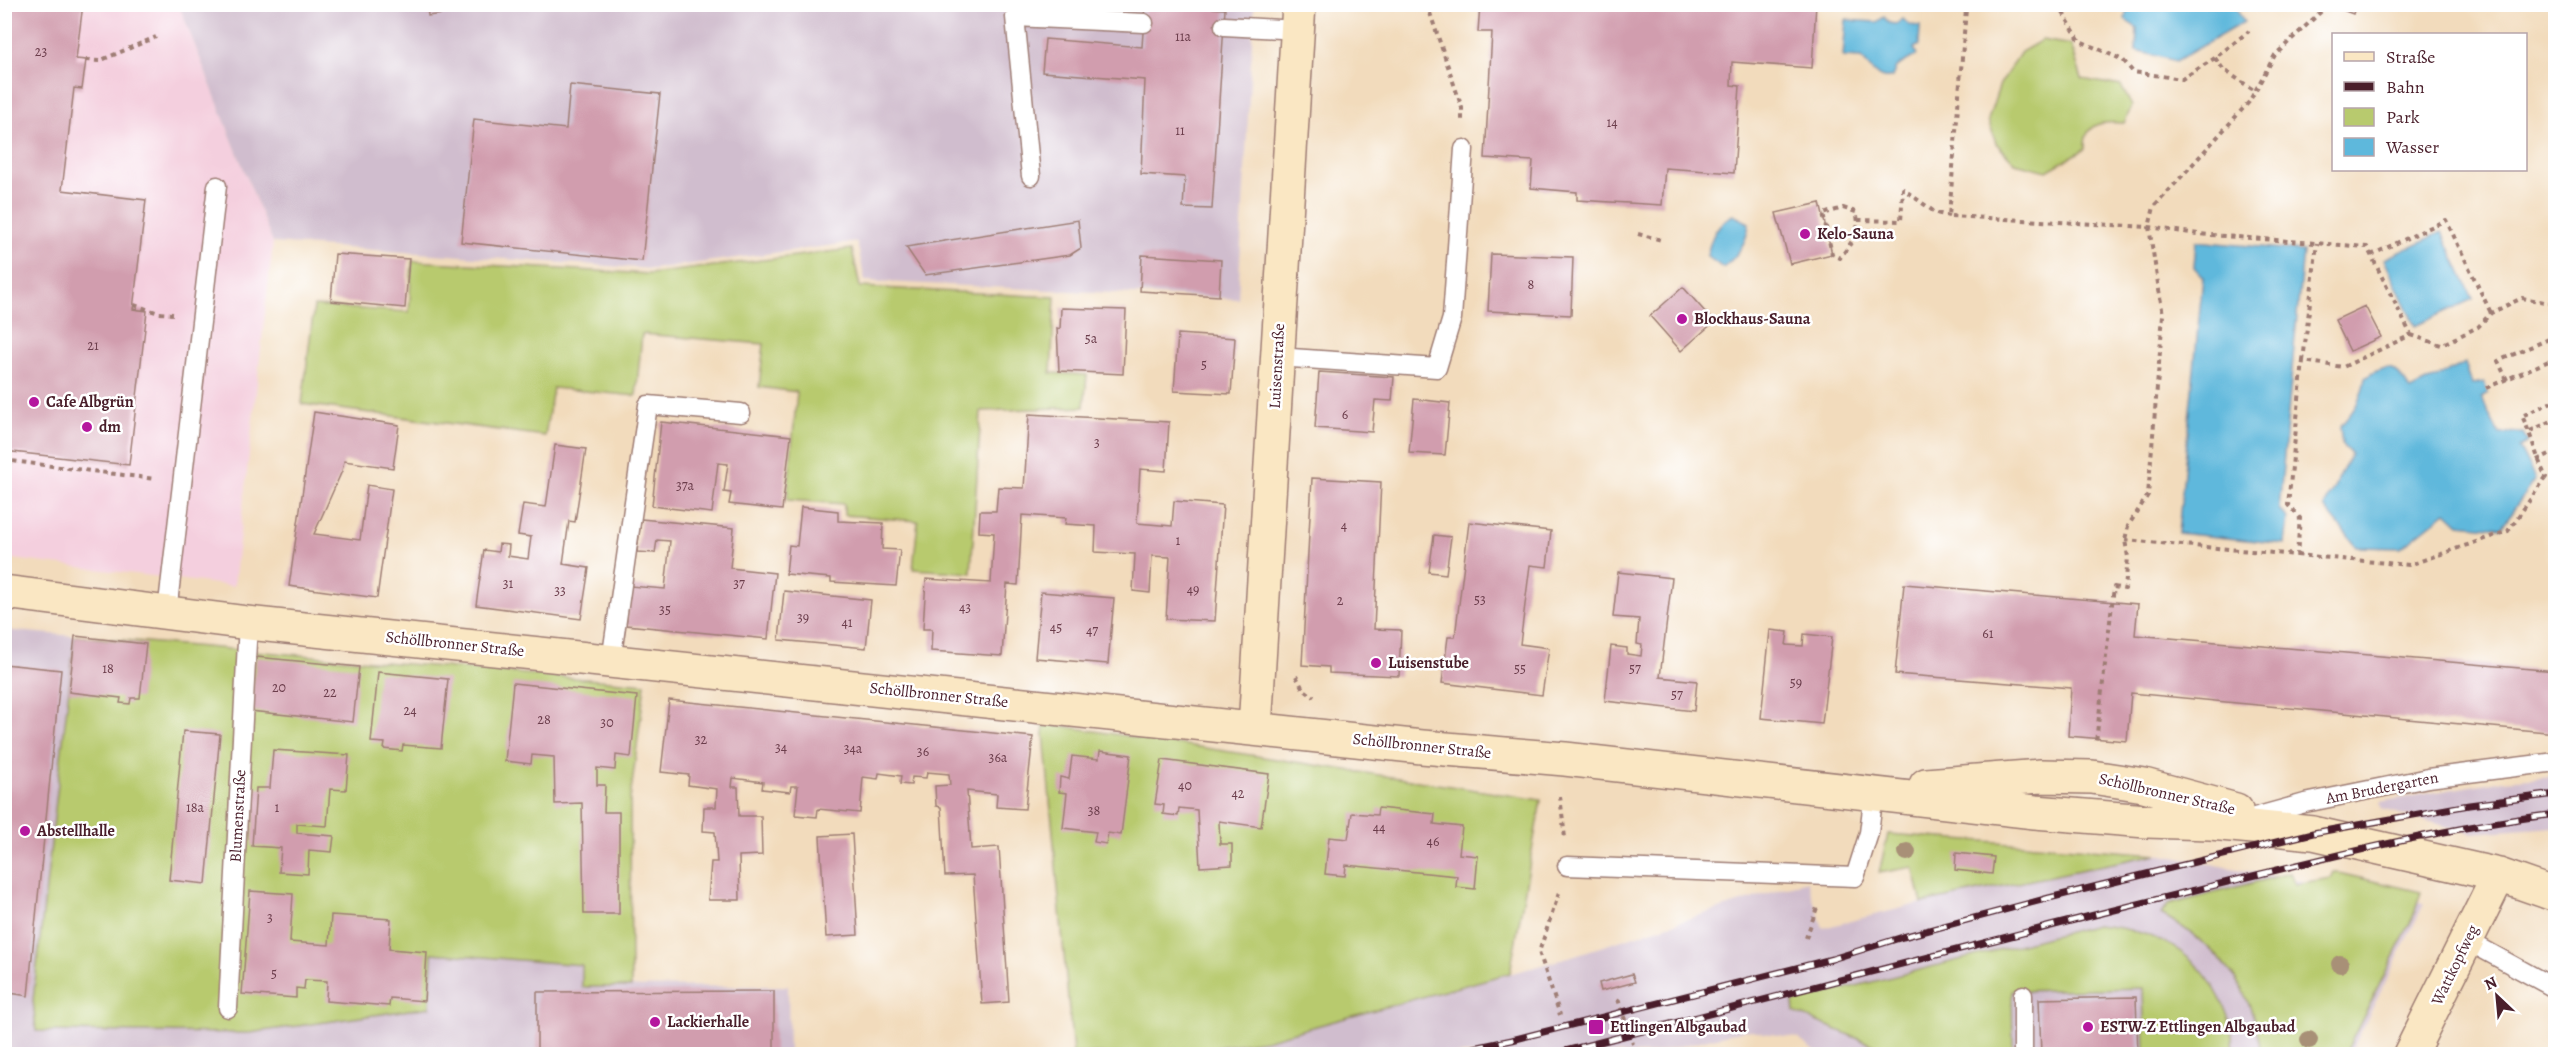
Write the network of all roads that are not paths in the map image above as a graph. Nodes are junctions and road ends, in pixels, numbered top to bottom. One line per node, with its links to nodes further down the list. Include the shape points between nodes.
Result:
1 (1299, 17): 3 (lane); 7 (main road, Luisenstraße)
2 (1144, 23): 5 (lane, via 1016,17)
3 (1224, 26)
4 (1464, 149): 7 (lane, via 1452,318 1437,368)
5 (1031, 176)
6 (217, 186): 10 (lane)
7 (1277, 357): 13 (main road, Luisenstraße)
8 (741, 413): 12 (lane, via 648,405)
9 (4, 592): 10 (main road, Schöllbronner Straße)
10 (167, 612): 11 (main road, Schöllbronner Straße)
11 (248, 623): 12 (main road, Schöllbronner Straße); 25 (lane, Blumenstraße)
12 (611, 661): 13 (main road, Schöllbronner Straße)
13 (1255, 728): 15 (main road, Schöllbronner Straße)
14 (2556, 762): 16 (lane, Am Brudergarten, via 2428,778)
15 (1874, 792): 16 (main road, Schöllbronner Straße, via 1941,782 2092,777); 17 (main road, Schöllbronner Straße, via 2089,817); 19 (lane, via 1869,833 1855,877)
16 (2260, 816): 17 (lane, Am Brudergarten); 18 (main road, Schöllbronner Straße)
17 (2211, 823): 18 (main road, Schöllbronner Straße)
18 (2313, 833): 20 (main road, Schöllbronner Straße)
19 (1567, 866)
20 (2499, 875): 21 (main road, Schöllbronner Straße); 22 (main road, Wattkopfweg)
21 (2556, 895)
22 (2468, 941): 23 (lane); 27 (main road, Wattkopfweg)
23 (2556, 989)
24 (2023, 995): 26 (lane)
25 (228, 1008)
26 (2023, 1054)
27 (2410, 1054)

